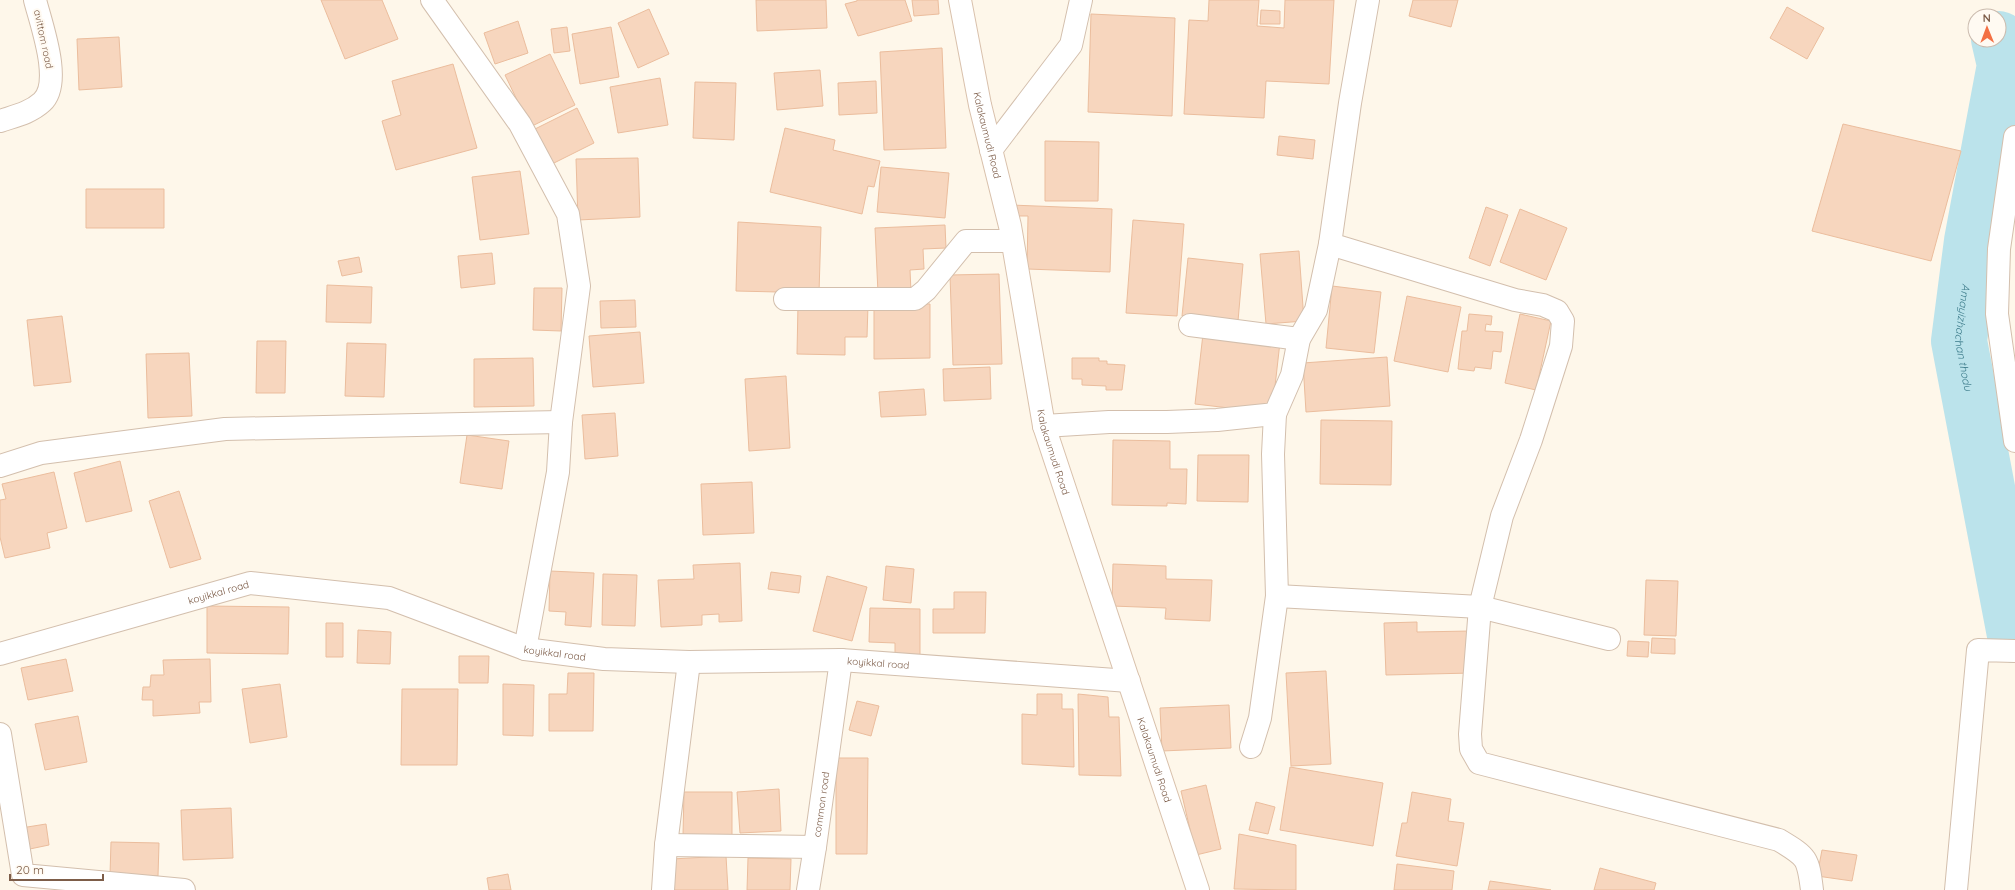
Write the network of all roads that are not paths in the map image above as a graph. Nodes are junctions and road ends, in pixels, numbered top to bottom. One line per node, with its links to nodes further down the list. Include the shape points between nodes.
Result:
1 (35, 0): 6 (street, avittom road, via 50,64 51,84 43,101 28,112)
2 (432, 0): 15 (street, via 520,124 568,214 579,286)
3 (960, 0): 8 (street, Kalakaumudi Road)
4 (1080, 0): 8 (street, via 1071,45)
5 (1368, 0): 10 (street)
6 (0, 121)
7 (2015, 137): 17 (street, via 1999,249 1997,314)
8 (991, 150): 9 (street, Kalakaumudi Road)
9 (1012, 241): 11 (street, via 966,241 926,290 915,299); 16 (street, Kalakaumudi Road)
10 (1330, 244): 13 (street, via 1316,310); 20 (street, via 1514,300 1543,305 1557,311 1563,321 1561,346 1531,440 1502,516)
11 (785, 299)
12 (1190, 325): 13 (street)
13 (1299, 339): 14 (street, via 1292,375)
14 (1276, 414): 16 (street, via 1217,420); 19 (street, via 1273,454)
15 (561, 422): 18 (street, via 225,429 41,453); 22 (street, via 558,472)
16 (1044, 426): 27 (street, Kalakaumudi Road)
17 (2015, 441)
18 (0, 466)
19 (1277, 596): 20 (street); 29 (street, via 1260,718)
20 (1480, 607): 21 (street); 36 (street, via 1470,734 1471,749 1478,763 1779,840 1802,854 1809,868)
21 (1609, 639)
22 (525, 649): 24 (street, koyikkal road, via 389,598 250,583); 26 (street, koyikkal road, via 604,659)
23 (2015, 652): 37 (street, via 1978,650)
24 (0, 654)
25 (841, 660): 26 (street, koyikkal road); 27 (street, koyikkal road); 31 (street, common road)
26 (689, 662): 30 (street)
27 (1129, 681): 35 (street, Kalakaumudi Road)
28 (0, 734): 32 (street, via 24,875)
29 (1250, 747)
30 (666, 844): 31 (street, common road); 33 (street)
31 (815, 847): 34 (street)
32 (184, 890)
33 (663, 890)
34 (808, 890)
35 (1198, 890)
36 (1812, 890)
37 (1956, 890)

